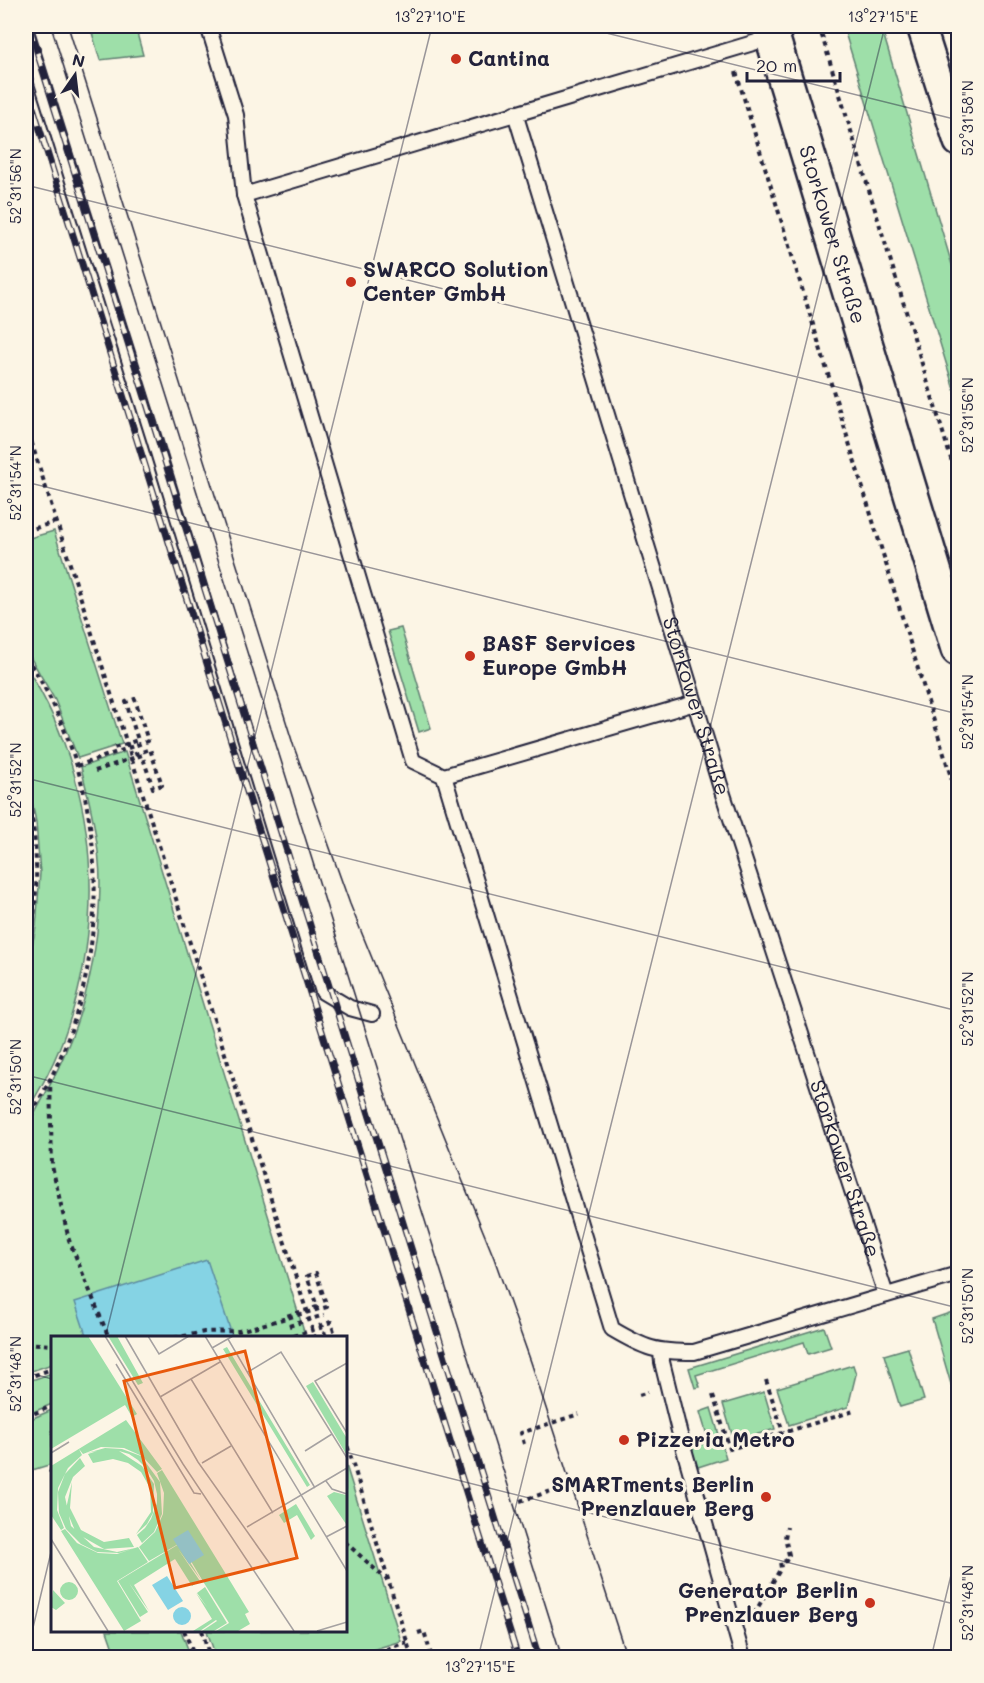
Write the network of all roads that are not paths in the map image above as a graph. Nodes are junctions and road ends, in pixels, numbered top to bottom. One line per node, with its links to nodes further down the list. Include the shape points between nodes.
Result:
1 (208, 26): 7 (lane, via 236,115)
2 (921, 26): 6 (street)
3 (26, 31): 11 (lane, via 323,992 350,1008)
4 (771, 31): 5 (lane, via 661,72); 8 (main road, Storkower Straße)
5 (515, 113): 7 (lane); 9 (lane, Storkower Straße)
6 (958, 142)
7 (244, 195): 10 (lane, via 413,761)
8 (958, 650)
9 (695, 703): 10 (lane); 13 (lane, Storkower Straße)
10 (444, 776): 14 (lane, via 612,1329 639,1345)
11 (372, 1014)
12 (958, 1274): 13 (lane)
13 (886, 1295): 14 (lane, via 694,1352)
14 (662, 1352): 15 (lane, via 680,1435)
15 (743, 1658)

